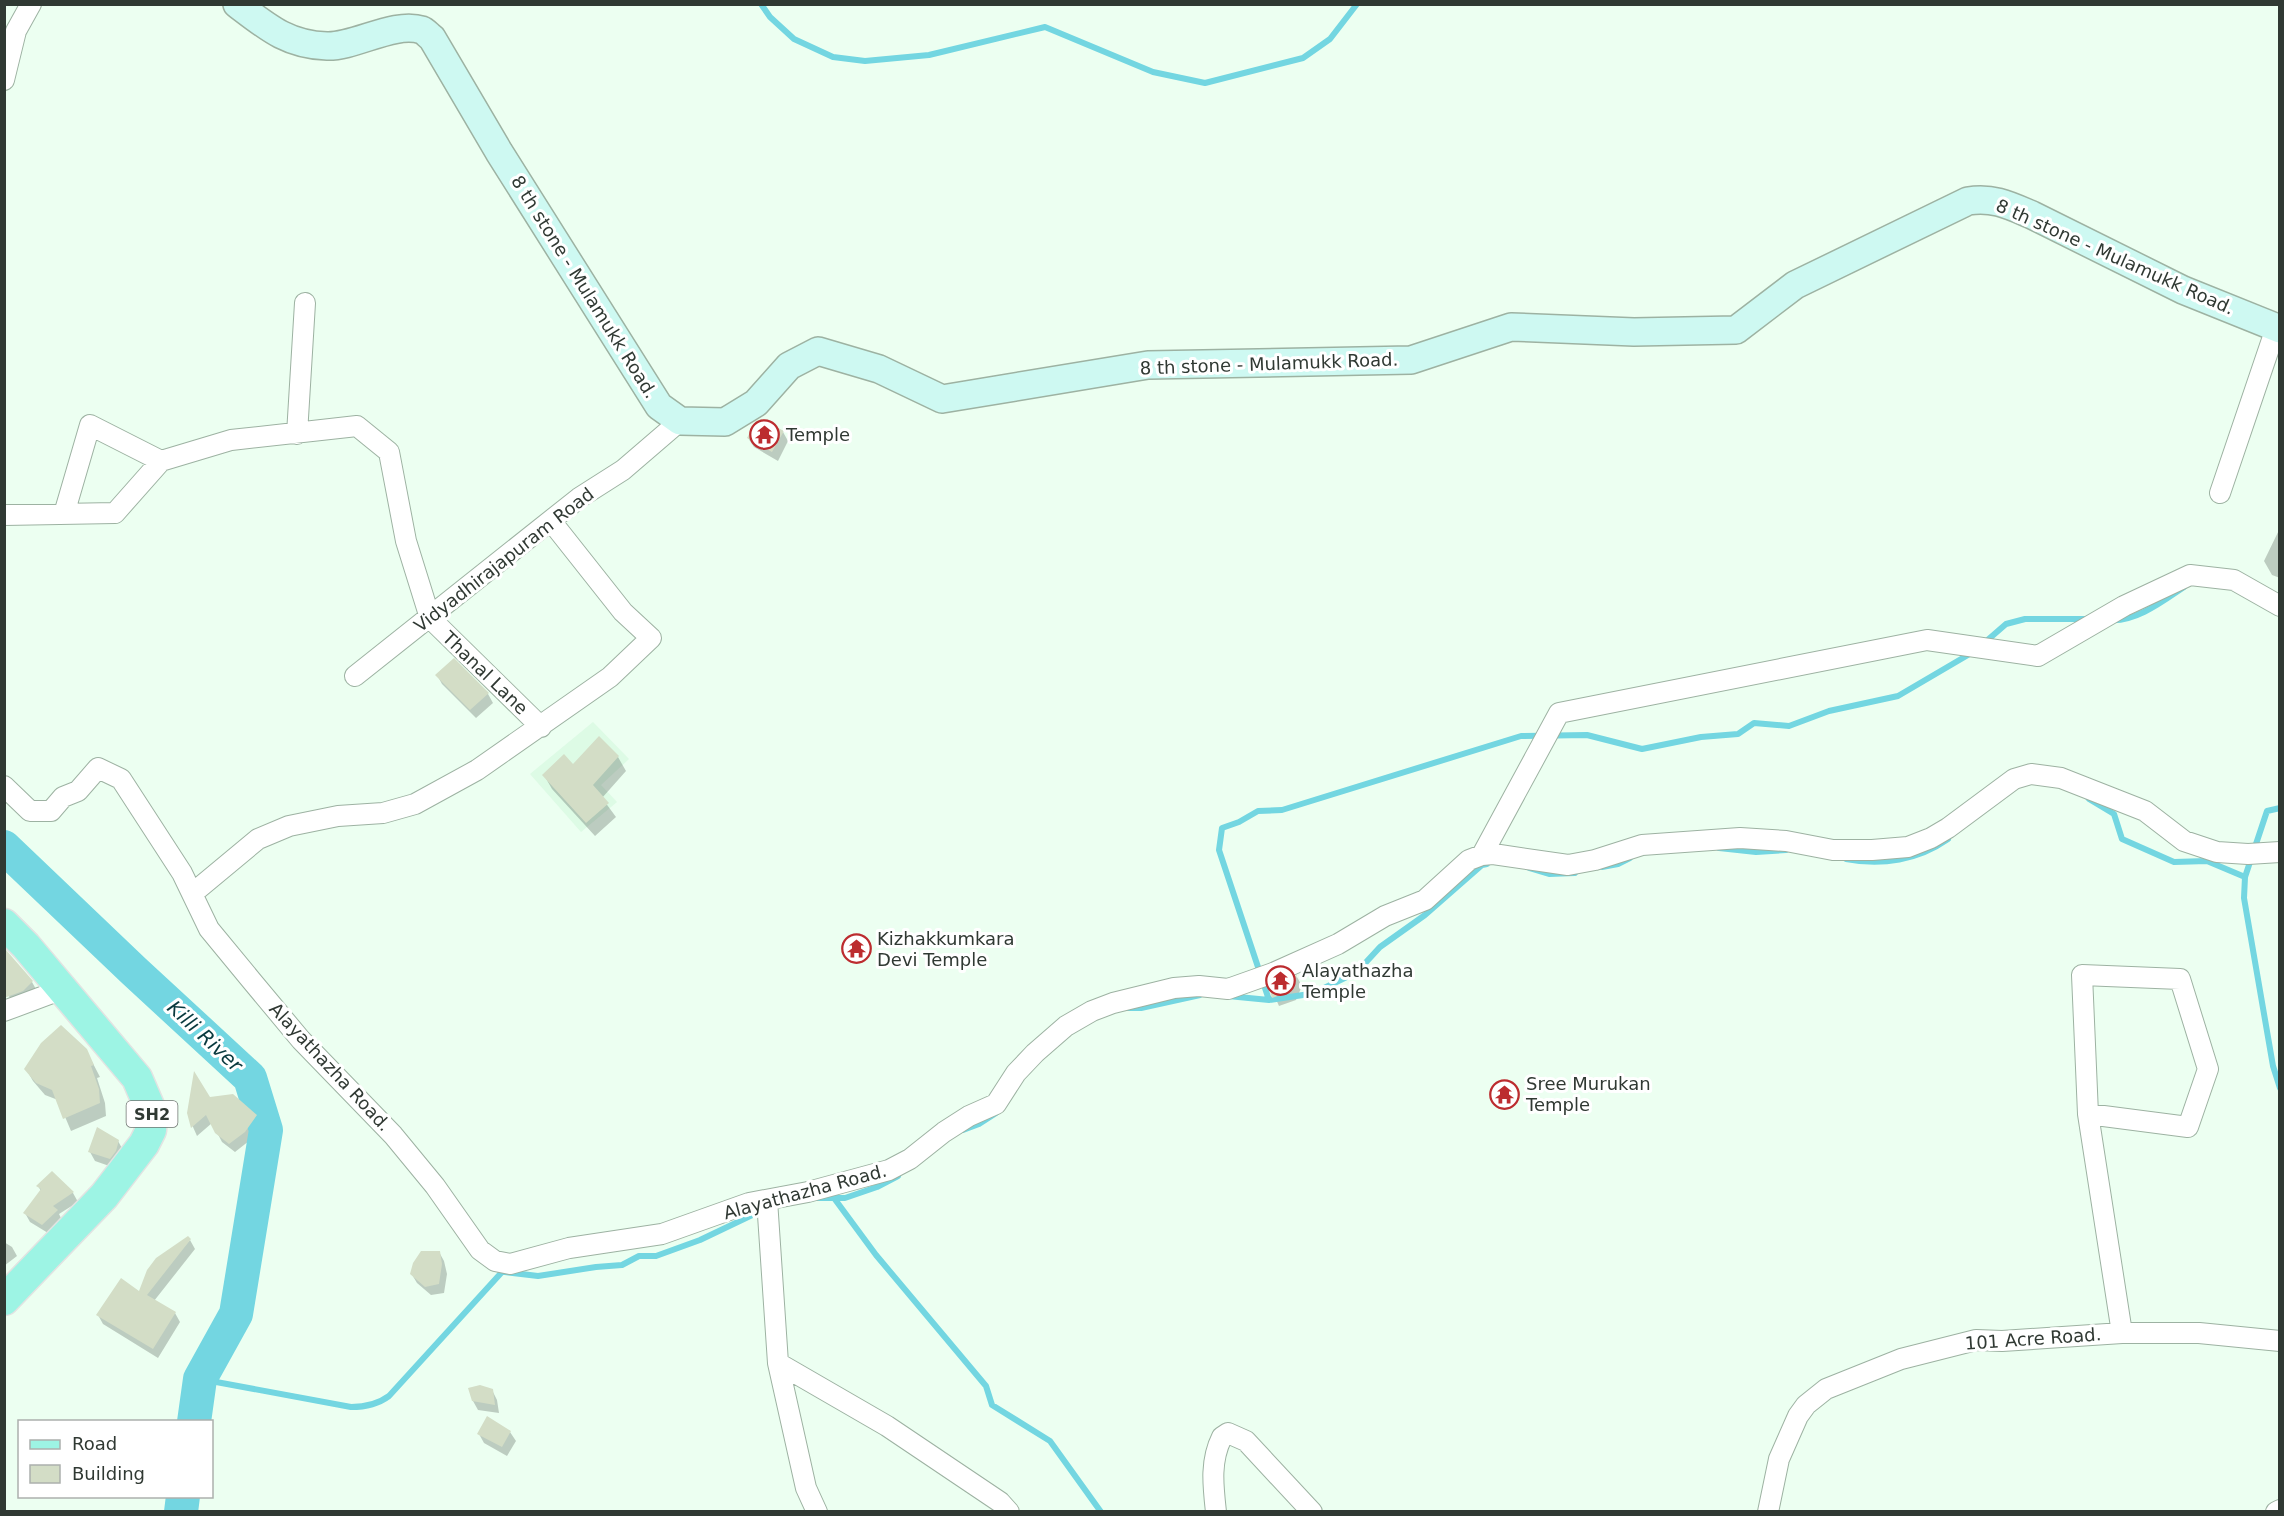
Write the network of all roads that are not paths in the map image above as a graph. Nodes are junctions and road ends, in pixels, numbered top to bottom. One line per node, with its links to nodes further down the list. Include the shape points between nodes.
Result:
1 (31, 4): 3 (street, via 16,31)
2 (237, 4): 6 (main road, 8 th stone - Mulamukk Road., via 275,34 298,42 328,47 402,29 422,30 432,38 659,406)
3 (4, 80)
4 (305, 303): 7 (street)
5 (2278, 328): 6 (main road, 8 th stone - Mulamukk Road., via 2183,290 2007,204 1984,199 1968,201 1795,285 1736,330 1634,332 1511,327 1411,360 1148,365 942,399 879,369 818,351 789,366 756,403 725,422); 9 (street)
6 (680, 421): 12 (street, Vidyadhirajapuram Road, via 623,470)
7 (297, 434): 8 (street, via 231,440); 14 (street, via 357,426 389,452 406,541)
8 (161, 461): 10 (street, via 115,513); 10 (street, via 90,425)
9 (2220, 493)
10 (64, 514): 11 (street)
11 (4, 515)
12 (551, 521): 14 (street, Vidyadhirajapuram Road); 16 (street, via 623,612 651,638 610,677)
13 (2280, 606): 19 (street, via 2234,580 2190,575 2124,606 2038,657 1927,640 1559,713)
14 (430, 618): 15 (street, Vidyadhirajapuram Road); 16 (street, Thanal Lane)
15 (355, 676)
16 (541, 727): 20 (street, via 477,770 415,804 383,813 338,816 289,826 258,839)
17 (4, 786): 20 (street, Alayathazha Road., via 30,811 51,811 63,797 78,791 98,768 111,772 122,779)
18 (2280, 852): 19 (street, via 2217,852 2184,841 2145,811 2068,780 2031,774 2014,779 1940,833 1908,847 1833,850 1740,838 1642,845 1568,865)
19 (1482, 855): 25 (street, Alayathazha Road., via 1469,860 1425,900 1262,977 1228,989 1174,988 1092,1011 1066,1026 1035,1053 1016,1072 996,1104 969,1116 910,1159 889,1170)
20 (193, 893): 25 (street, Alayathazha Road., via 209,928 244,972 301,1040 393,1135 480,1250 495,1261 510,1264 569,1248 662,1234)
21 (4, 924): 22 (main road, SH2)
22 (63, 989): 23 (street); 26 (main road, SH2, via 137,1078 152,1113 151,1130 104,1196)
23 (4, 1011)
24 (2088, 1114): 24 (street, via 2082,975 2180,979 2208,1068 2188,1127); 27 (street)
25 (767, 1200): 29 (street)
26 (4, 1300)
27 (2122, 1333): 28 (street, 101 Acre Road., via 2199,1333); 34 (street, 101 Acre Road., via 1976,1340 1901,1359 1826,1389 1806,1405 1788,1436 1779,1458)
28 (2280, 1341)
29 (778, 1363): 30 (street, via 887,1426); 31 (street, via 806,1488)
30 (1000, 1508)
31 (817, 1512)
32 (1216, 1512): 33 (street, via 1215,1456 1222,1437 1228,1433 1246,1441)
33 (1312, 1512)
34 (1768, 1512)

